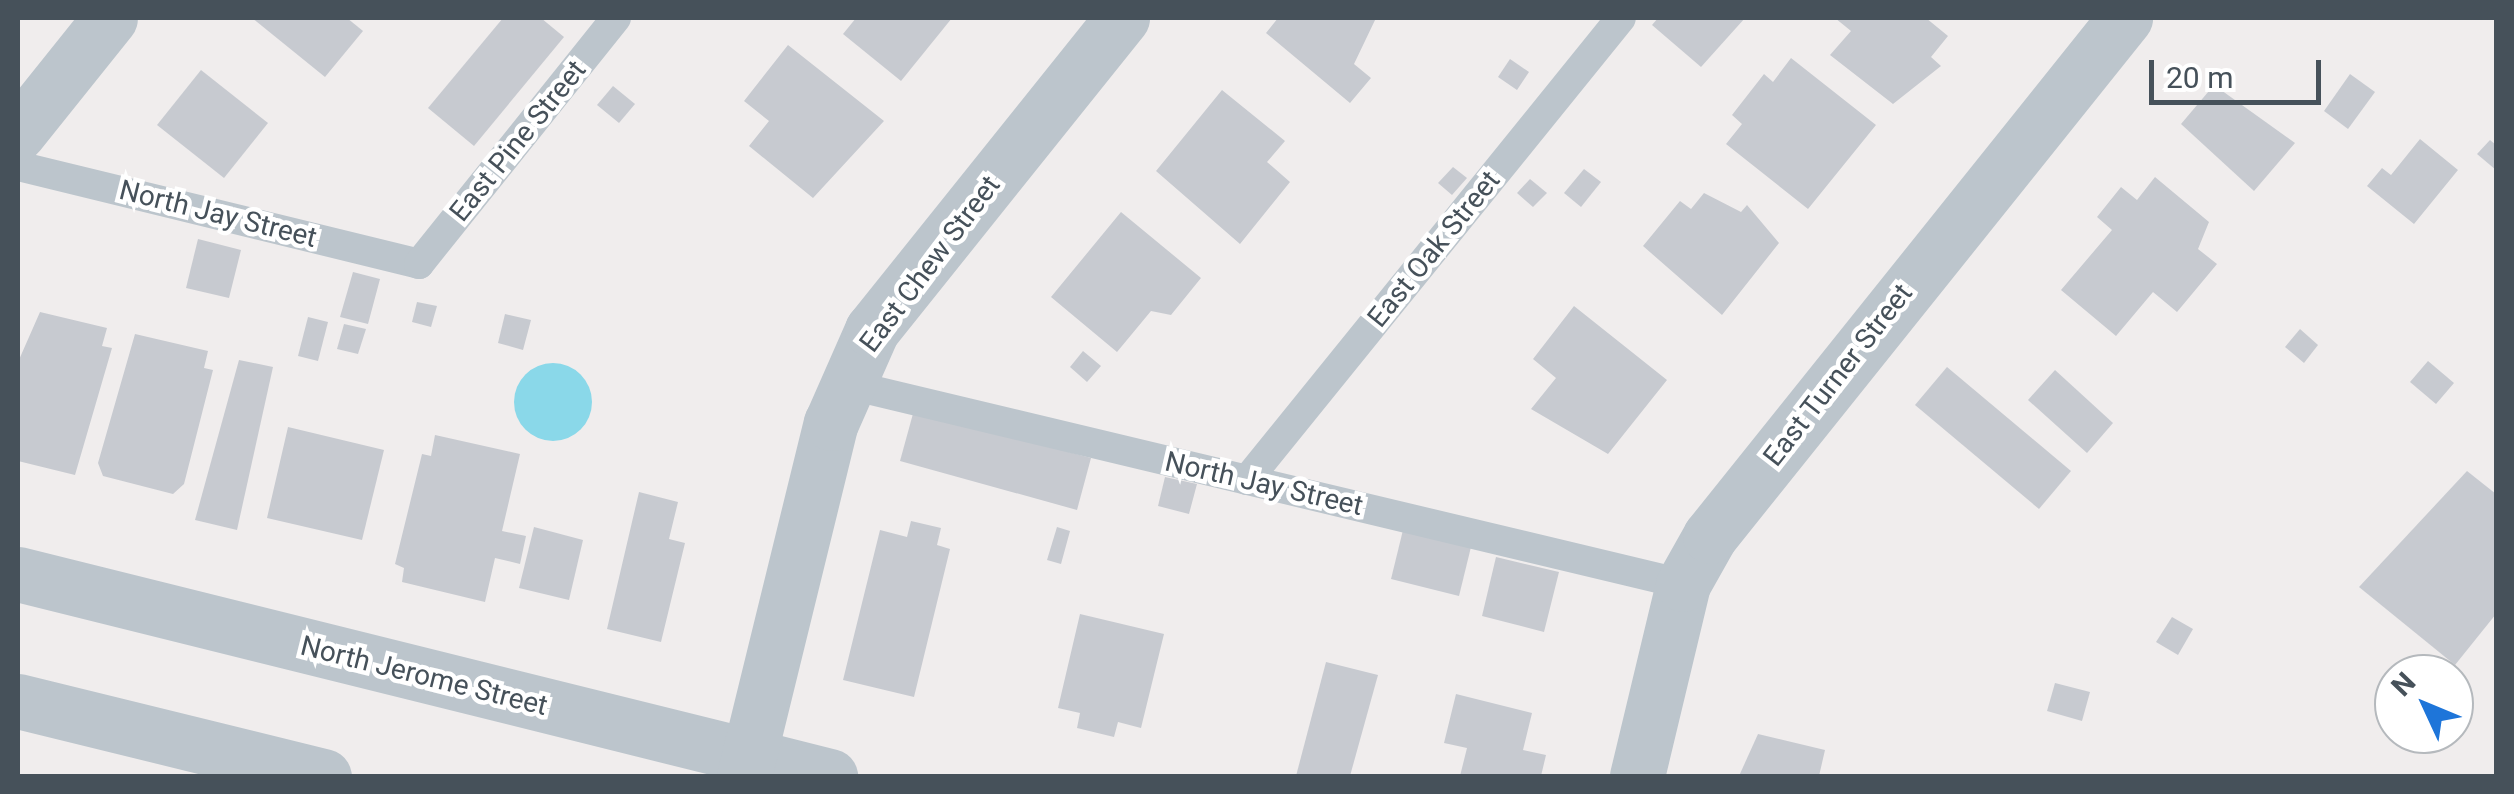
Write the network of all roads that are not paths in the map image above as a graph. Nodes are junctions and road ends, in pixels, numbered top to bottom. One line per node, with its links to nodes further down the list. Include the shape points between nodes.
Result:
1 (110, 18): 6 (street)
2 (616, 18): 8 (lane, East Pine Street)
3 (1122, 18): 9 (street, East Chew Street, via 872,330)
4 (1622, 18): 10 (lane, East Oak Street)
5 (2124, 18): 12 (street, East Turner Street, via 1710,536)
6 (18, 133)
7 (18, 166): 8 (lane, North Jay Street)
8 (419, 264)
9 (846, 384): 10 (lane, North Jay Street); 14 (street, East Chew Street)
10 (1248, 480): 12 (lane, North Jay Street)
11 (18, 574): 14 (street, North Jerome Street)
12 (1682, 584): 17 (street, East Turner Street)
13 (18, 700): 15 (street)
14 (746, 767): 16 (street, North Jerome Street)
15 (324, 776)
16 (830, 776)
17 (1637, 776)

